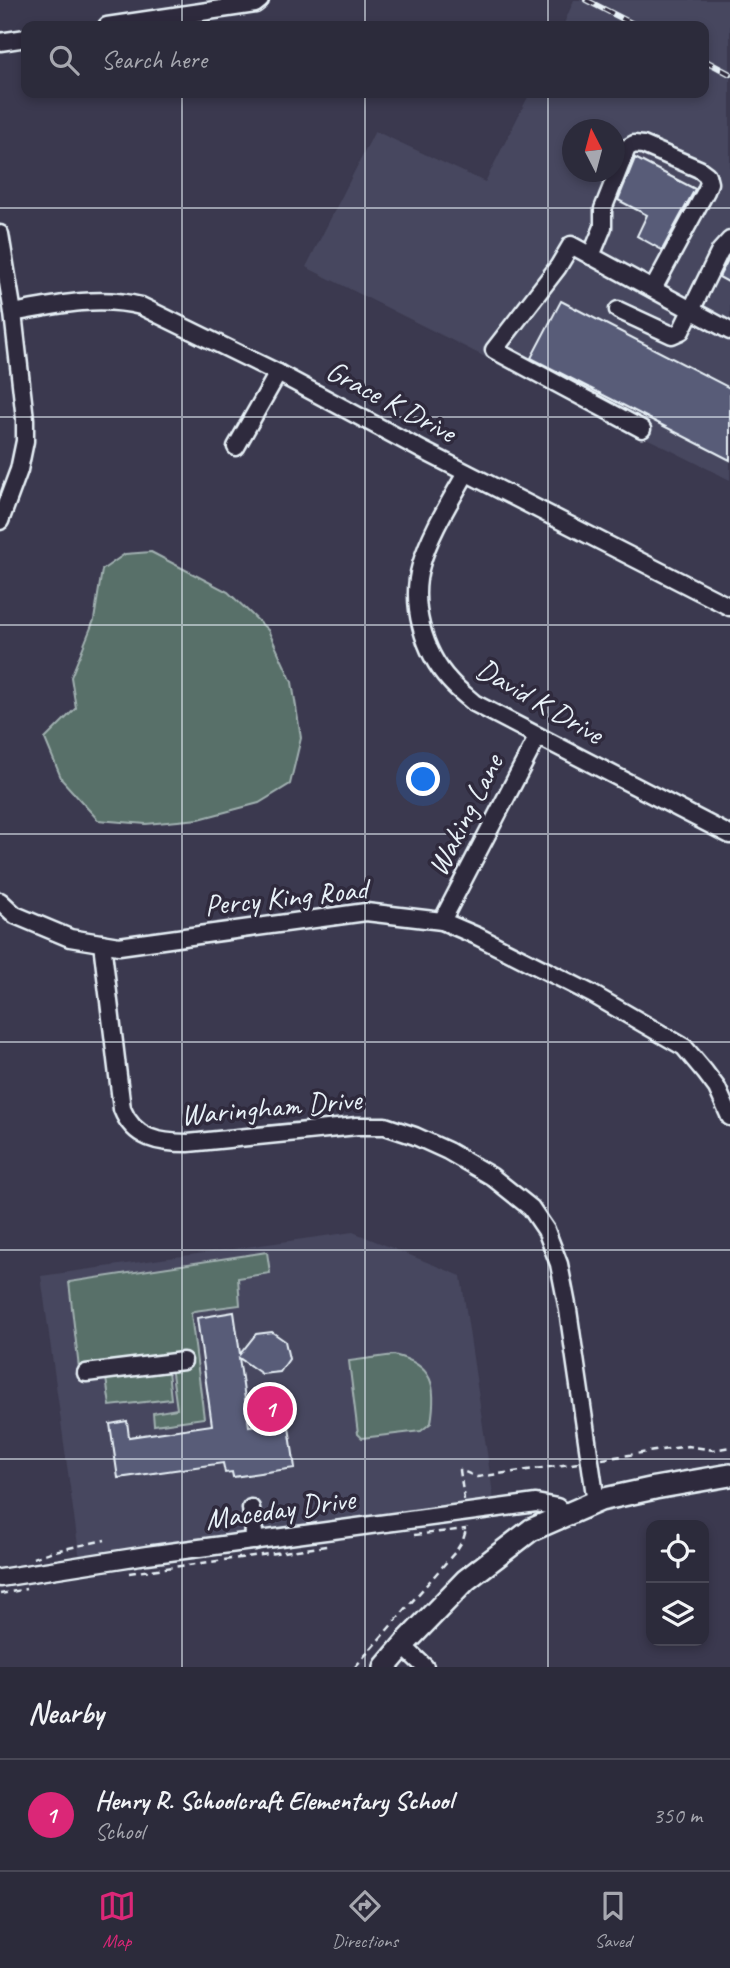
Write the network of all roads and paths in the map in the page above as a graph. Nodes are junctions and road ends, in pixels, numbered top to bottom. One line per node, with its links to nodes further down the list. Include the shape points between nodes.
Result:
1 (260, 0): 2 (street)
2 (141, 21)
3 (21, 39): 4 (street)
4 (0, 42)
5 (0, 234): 11 (street)
6 (730, 240): 10 (street)
7 (592, 256): 8 (street); 8 (street, via 603,227 603,209 627,148 643,145 699,169 707,175 706,191); 14 (street, via 571,245 494,350)
8 (653, 289): 10 (street)
9 (618, 310): 10 (street, via 672,335 681,331)
10 (692, 310): 12 (street)
11 (13, 313): 13 (street, Grace K Drive, via 124,301); 17 (street, via 24,441 19,470)
12 (730, 331)
13 (278, 373): 15 (street); 16 (street, Grace K Drive)
14 (642, 429)
15 (236, 447)
16 (466, 473): 18 (street, Grace K Drive); 19 (street, David K Drive, via 421,566 420,621 429,650 449,680 474,703)
17 (0, 521)
18 (730, 607)
19 (538, 736): 20 (street, David K Drive); 22 (street, Waking Lane)
20 (730, 835)
21 (0, 901): 23 (street, Percy King Road, via 15,915 71,938)
22 (442, 920): 23 (street, Percy King Road, via 366,912 119,946); 24 (street, Percy King Road, via 592,993 684,1046 717,1088)
23 (102, 943): 29 (street, Waringham Drive, via 122,1109 128,1123 153,1140 188,1143 385,1126 448,1151 491,1176 531,1208 546,1230 559,1264)
24 (730, 1117)
25 (183, 1361): 26 (street)
26 (86, 1373)
27 (460, 1470): 30 (path)
28 (730, 1475): 29 (main road)
29 (596, 1502): 32 (main road)
30 (465, 1505)
31 (251, 1508): 37 (street)
32 (565, 1515): 37 (street, Maceday Drive, via 557,1507 536,1503); 44 (main road, via 531,1530 466,1580)
33 (466, 1517): 34 (path)
34 (466, 1529): 35 (path); 45 (path, via 457,1551)
35 (415, 1535)
36 (104, 1540): 39 (path)
37 (255, 1541): 41 (street, Maceday Drive)
38 (335, 1545): 40 (path)
39 (25, 1560)
40 (121, 1574)
41 (0, 1578)
42 (33, 1588): 43 (path)
43 (0, 1594)
44 (403, 1646): 46 (main road); 47 (street)
45 (355, 1667)
46 (385, 1667)
47 (425, 1667)

